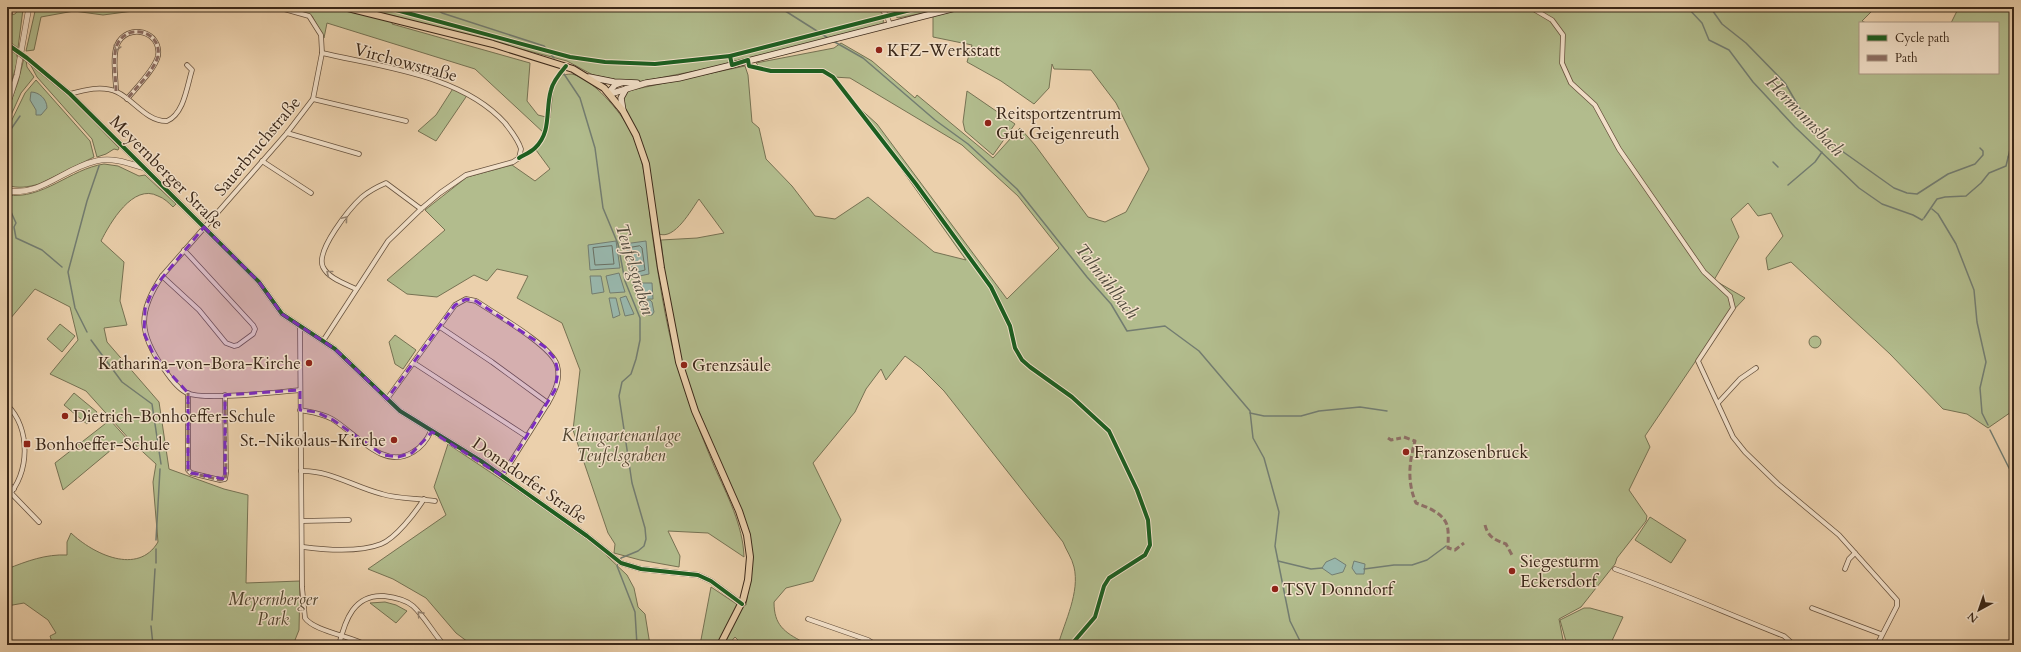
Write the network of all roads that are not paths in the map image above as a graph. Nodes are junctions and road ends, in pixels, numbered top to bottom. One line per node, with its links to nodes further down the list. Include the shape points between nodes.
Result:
1 (29, 7): 20 (street, via 17,75)
2 (276, 7): 9 (street, Sauerbruchstraße, via 309,16 320,34)
3 (344, 7): 11 (main road, via 536,56 574,69)
4 (880, 7): 7 (street)
5 (958, 7): 7 (main road)
6 (1530, 7): 46 (street, via 1552,20 1563,35 1562,63 1572,82 1595,106 1619,149 1704,272 1730,296 1733,308 1698,361)
7 (890, 25): 13 (main road, via 679,78)
8 (9, 46): 17 (street, Meyernberger Straße, bridge)
9 (322, 53): 19 (street, Sauerbruchstraße); 31 (street, Virchowstraße, via 432,79 468,94 486,105 520,143 519,158 466,175)
10 (187, 65): 18 (street, via 192,70 177,115 172,119 161,121 153,118)
11 (588, 77): 12 (main road); 16 (main road)
12 (621, 83): 13 (main road); 16 (main road, via 615,85)
13 (646, 83): 14 (main road)
14 (626, 89): 16 (main road); 21 (main road, via 621,98)
15 (116, 92): 17 (street, via 97,89); 18 (street); 18 (street, one-way to 15, via 158,57 156,44 147,34 138,31 129,33 118,44)
16 (609, 93): 21 (main road)
17 (70, 94): 24 (street, Meyernberger Straße)
18 (127, 99)
19 (313, 99): 22 (street); 23 (street, Sauerbruchstraße)
20 (7, 106)
21 (623, 111): 64 (main road, via 636,135 646,164 661,268 679,362 695,411 747,535 750,557)
22 (406, 121)
23 (287, 134): 25 (street); 27 (street, Sauerbruchstraße)
24 (127, 150): 26 (street, via 125,156); 28 (street, Meyernberger Straße)
25 (359, 154)
26 (118, 160): 28 (street); 29 (street, via 89,163 35,190)
27 (262, 161): 30 (street); 32 (street, Sauerbruchstraße)
28 (145, 169): 32 (street, Meyernberger Straße)
29 (7, 191)
30 (311, 193)
31 (421, 209): 35 (street, via 388,241); 35 (street, one-way to 31, via 327,272 322,263 333,233 363,197 386,184)
32 (204, 227): 33 (street, Sauerbruchstraße); 36 (street, Meyernberger Straße, via 259,282 282,314)
33 (184, 250): 34 (street, Sauerbruchstraße); 34 (street, via 253,324 254,332 250,337 238,345 226,344 199,310)
34 (162, 276): 42 (street, Sauerbruchstraße, via 145,308 144,332 154,356 171,378)
35 (356, 289): 38 (street)
36 (300, 327): 38 (street, Donndorfer Straße); 41 (street)
37 (440, 327): 39 (street); 45 (street); 45 (street, via 458,302 471,299 545,347 555,359 558,372 555,390)
38 (323, 341): 44 (street, Donndorfer Straße, via 347,359)
39 (414, 362): 44 (street); 50 (street)
40 (1756, 368): 46 (street, via 1740,379)
41 (300, 390): 43 (street); 48 (street)
42 (188, 394): 43 (street); 43 (street, via 188,470 196,475 220,480 225,479 226,474)
43 (225, 396)
44 (387, 399): 49 (street, Donndorfer Straße)
45 (548, 403): 50 (street)
46 (1718, 403): 61 (street, via 1734,437 1745,452 1778,484 1839,535)
47 (7, 405): 54 (street, via 17,416 24,443 24,464)
48 (300, 410): 49 (street, via 316,412 333,420 383,455 398,457 412,453 423,445); 51 (street)
49 (431, 432): 52 (street, Donndorfer Straße, via 464,450)
50 (526, 436): 52 (street)
51 (301, 471): 55 (street, via 316,470 383,495); 58 (street)
52 (502, 476): 64 (street, Donndorfer Straße, via 621,563 641,569 698,575 712,581)
53 (7, 484): 54 (street)
54 (10, 493): 59 (street)
55 (424, 499): 56 (street); 60 (street, via 416,512 381,544 343,550)
56 (435, 501)
57 (349, 520): 58 (street)
58 (302, 521): 60 (street)
59 (39, 522)
60 (303, 547): 67 (street, via 302,587 305,618 312,625)
61 (1855, 553): 63 (street); 68 (street, via 1897,600 1897,606)
62 (1615, 569): 74 (street, via 1664,586 1784,636)
63 (1845, 569)
64 (742, 604): 72 (main road)
65 (1812, 608): 68 (street)
66 (808, 619): 73 (street)
67 (342, 634): 69 (street); 70 (street); 71 (street, one-way to 67, via 413,606 391,597 367,598 354,608)
68 (1881, 634): 77 (street)
69 (339, 645)
70 (366, 645)
71 (444, 645)
72 (720, 645)
73 (876, 645)
74 (1794, 645)
75 (1863, 645): 76 (street)
76 (1871, 645)
77 (1877, 645)

